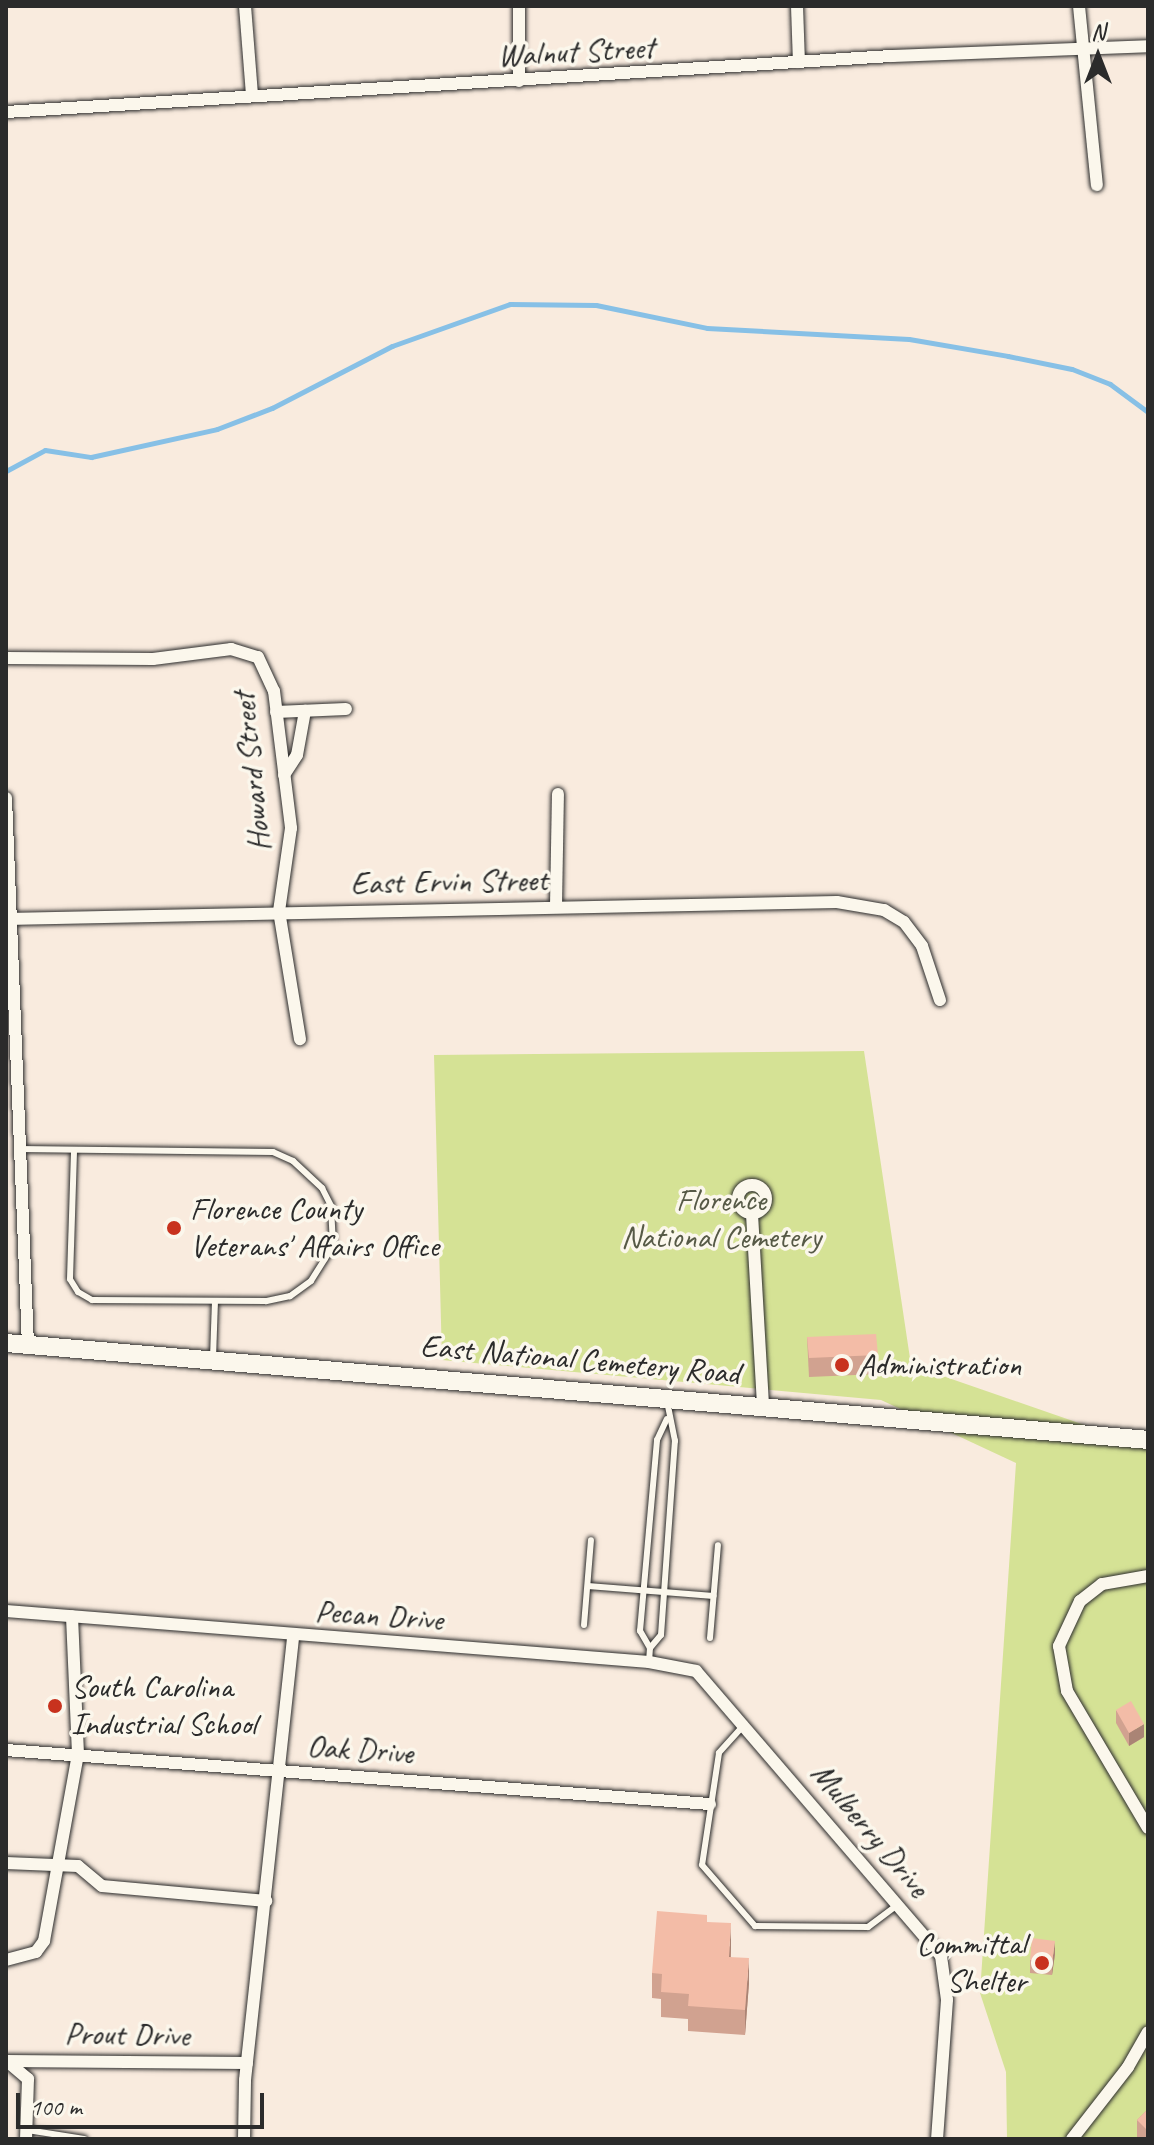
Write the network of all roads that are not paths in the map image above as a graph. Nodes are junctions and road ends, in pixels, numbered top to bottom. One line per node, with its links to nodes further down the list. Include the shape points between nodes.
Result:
1 (245, 6): 9 (street)
2 (519, 6): 8 (street)
3 (797, 6): 7 (street)
4 (1079, 6): 6 (street)
5 (1148, 46): 6 (street, Walnut Street)
6 (1081, 48): 7 (street, Walnut Street); 11 (street)
7 (799, 62): 8 (street, Walnut Street)
8 (519, 81): 9 (street, Walnut Street)
9 (252, 94): 10 (street, Walnut Street)
10 (6, 112)
11 (1097, 185)
12 (6, 658): 15 (street, Howard Street, via 153,659 246,652 265,668)
13 (346, 709): 14 (street)
14 (305, 711): 15 (street); 16 (street, via 297,755)
15 (276, 712): 16 (street, Howard Street)
16 (284, 775): 20 (street, Howard Street, via 291,828)
17 (558, 794): 19 (street)
18 (6, 798): 21 (street)
19 (556, 906): 20 (street, East Ervin Street); 22 (street, East Ervin Street, via 837,902 892,914 918,939)
20 (279, 911): 21 (street, East Ervin Street); 23 (street, Howard Street)
21 (9, 919): 24 (street)
22 (940, 1000)
23 (300, 1039)
24 (19, 1149): 25 (lane); 29 (street)
25 (74, 1150): 27 (lane, via 70,1279 78,1292 92,1300); 27 (lane, via 273,1152 312,1175 331,1206 334,1226 333,1246 317,1273 290,1296)
26 (752, 1214): 32 (street)
27 (215, 1301): 30 (lane)
28 (6, 1343): 29 (street, East National Cemetery Road)
29 (28, 1345): 30 (street, East National Cemetery Road)
30 (213, 1360): 31 (street, East National Cemetery Road)
31 (667, 1397): 32 (street, East National Cemetery Road); 33 (lane)
32 (763, 1405): 34 (street, East National Cemetery Road)
33 (667, 1419): 39 (lane, via 657,1440); 40 (lane, via 675,1441)
34 (1148, 1440)
35 (591, 1540): 38 (lane)
36 (718, 1545): 41 (lane)
37 (1148, 1576): 55 (street, via 1102,1584 1080,1601 1059,1646 1067,1691)
38 (588, 1586): 39 (lane); 44 (lane)
39 (643, 1591): 40 (lane); 47 (lane, via 640,1631)
40 (664, 1592): 41 (lane); 47 (lane, via 661,1635)
41 (714, 1596): 46 (lane)
42 (6, 1611): 43 (street, Pecan Drive)
43 (72, 1616): 45 (street, Pecan Drive); 52 (street)
44 (584, 1625)
45 (293, 1636): 48 (street, Pecan Drive); 53 (street)
46 (710, 1638)
47 (650, 1648): 48 (lane)
48 (649, 1662): 49 (street, Pecan Drive, via 696,1671)
49 (732, 1707): 50 (street, Mulberry Drive)
50 (745, 1723): 54 (lane, via 719,1753); 59 (street, Mulberry Drive)
51 (6, 1750): 52 (street, Oak Drive)
52 (78, 1754): 53 (street, Oak Drive); 57 (street)
53 (281, 1770): 54 (street, Oak Drive); 58 (street)
54 (710, 1804): 59 (lane, via 702,1865 755,1926 868,1927)
55 (1148, 1828)
56 (6, 1863): 57 (street)
57 (57, 1865): 58 (street, via 78,1866 102,1886); 60 (street, via 44,1941 36,1952)
58 (266, 1901): 63 (street)
59 (899, 1904): 67 (street, Mulberry Drive, via 941,1956 948,1980)
60 (6, 1960)
61 (1148, 2032): 68 (street)
62 (6, 2061): 63 (street, Prout Drive); 64 (street, via 28,2079)
63 (247, 2063): 66 (street)
64 (27, 2134): 65 (lane)
65 (84, 2139)
66 (244, 2139)
67 (937, 2139)
68 (1072, 2139)

